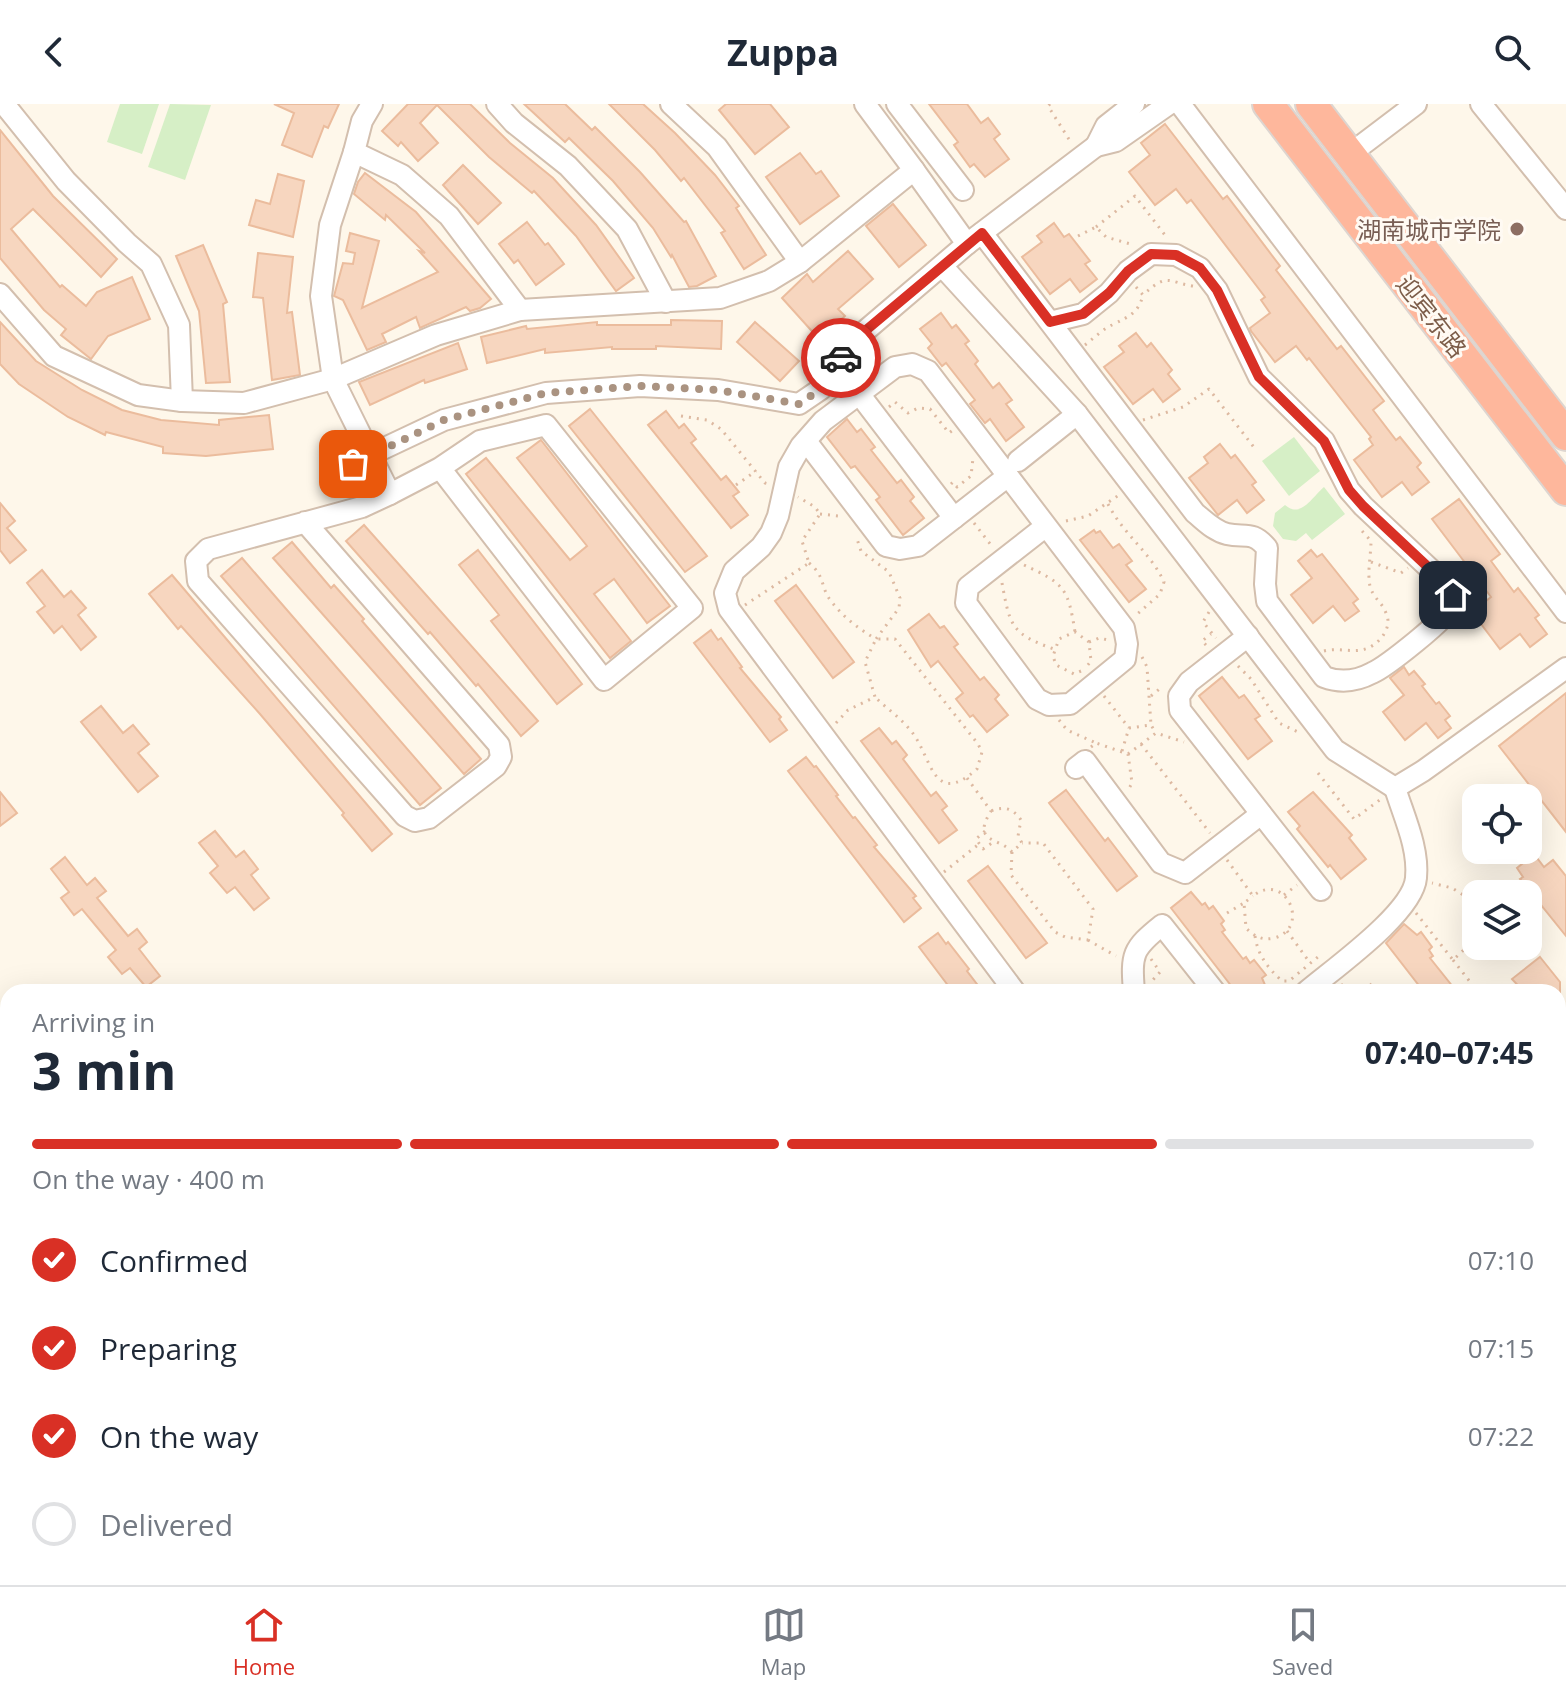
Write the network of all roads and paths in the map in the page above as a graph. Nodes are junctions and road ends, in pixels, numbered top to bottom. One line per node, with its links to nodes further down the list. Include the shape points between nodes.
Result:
1 (4, 104): 38 (street, via 66,181 151,264 179,325)
2 (372, 104): 15 (street)
3 (497, 104): 32 (street, via 568,166 627,229)
4 (671, 104): 26 (street, via 717,147)
5 (865, 104): 18 (street)
6 (897, 104): 19 (street)
7 (1050, 104): 16 (path)
8 (1134, 104): 16 (street, via 1106,126)
9 (1169, 104): 16 (street, via 1116,141)
10 (1180, 104): 72 (street)
11 (1268, 104): 56 (highway, 迎宾东路)
12 (1311, 104): 17 (highway, 迎宾东路)
13 (1416, 104): 17 (street)
14 (1481, 104): 20 (street)
15 (354, 152): 33 (street, via 402,175 449,216); 36 (street, via 330,225 321,296)
16 (1088, 152): 23 (street)
17 (1350, 154): 43 (highway, 迎宾东路)
18 (914, 170): 23 (street); 26 (street)
19 (963, 190)
20 (1566, 209)
21 (1096, 227): 22 (path); 24 (path, via 1106,237); 25 (path, via 1135,196)
22 (1078, 236)
23 (974, 238): 27 (street); 34 (street)
24 (1151, 254): 25 (street); 28 (street)
25 (1176, 255): 29 (street)
26 (800, 262): 32 (street, via 769,281 720,298)
27 (942, 266): 39 (street); 47 (street, via 865,331 821,389 799,404 718,390 640,386 546,393 444,420)
28 (1124, 276): 31 (path); 34 (street, via 1083,314)
29 (1206, 277): 31 (path, via 1192,287 1173,279 1155,284); 67 (street, via 1259,377 1324,441 1363,506)
30 (0, 294): 38 (street, via 54,356 138,395)
31 (1143, 295): 35 (path, via 1139,310)
32 (666, 302): 33 (street)
33 (520, 310): 36 (street, via 436,335)
34 (1050, 322): 35 (street)
35 (1074, 353): 42 (street)
36 (333, 379): 38 (street, via 244,403); 47 (street)
37 (860, 395): 41 (street); 45 (street, via 823,421); 50 (street, via 895,367 912,364 928,371)
38 (182, 401)
39 (1077, 414): 50 (street); 54 (street)
40 (681, 416): 52 (path, via 707,420 721,429)
41 (876, 417): 44 (path, via 895,402 908,413 930,409 949,433 953,430); 58 (street)
42 (1128, 424): 46 (path, via 1183,407 1209,389); 80 (street, via 1195,513 1213,529 1243,533 1267,548 1267,601)
43 (1566, 435)
44 (960, 438)
45 (806, 441): 55 (street, via 789,467); 61 (street, via 886,546 918,546)
46 (1256, 450)
47 (370, 456): 51 (street); 57 (street)
48 (974, 456): 58 (path, via 971,476)
49 (440, 468): 49 (street, via 480,441 546,425 692,608 604,680); 57 (street)
50 (1013, 469): 61 (street); 64 (street)
51 (336, 471)
52 (756, 471): 53 (path); 55 (path, via 765,483)
53 (736, 485)
54 (1132, 485): 59 (path); 71 (street)
55 (784, 490): 60 (path); 73 (street, via 771,533 734,571 725,593)
56 (1566, 490)
57 (390, 494): 62 (street)
58 (936, 495): 61 (street)
59 (1108, 504): 64 (path, via 1088,516); 74 (path, via 1164,582 1146,608)
60 (820, 514): 63 (path, via 837,514); 70 (path, via 802,541)
61 (959, 514): 68 (path)
62 (305, 522): 62 (street, via 208,549 196,561 198,581 405,816 415,821 429,818 496,766 499,745)
63 (849, 522)
64 (1046, 526): 68 (street); 74 (street)
65 (1362, 530): 69 (path, via 1371,541)
66 (854, 532): 77 (path, via 861,551 889,572 900,598 899,608)
67 (1419, 559): 69 (path, via 1401,573); 80 (street, via 1453,595 1443,619 1373,673 1337,682 1324,677)
68 (1002, 560): 75 (path, via 1058,582 1066,592); 78 (path, via 1010,621 1018,632); 83 (street, via 968,587 966,603 1037,699)
69 (1371, 562): 80 (path, via 1373,597 1387,614 1381,640 1358,651 1326,649)
70 (809, 563): 73 (path); 77 (path, via 819,571 829,599)
71 (1222, 602): 76 (street); 79 (path, via 1203,622)
72 (1566, 612)
73 (733, 613): 86 (street)
74 (1120, 622): 83 (street, via 1125,659 1070,704)
75 (1075, 632)
76 (1248, 636): 79 (street); 95 (street, via 1335,750)
77 (876, 639): 82 (path, via 865,662); 94 (path, via 895,639 902,645 978,744 982,752 977,769)
78 (1054, 649)
79 (1227, 652): 85 (street, via 1179,696 1180,710); 87 (path, via 1279,723)
80 (1310, 659)
81 (1566, 668): 95 (street)
82 (875, 697): 86 (path, via 848,710); 94 (path, via 911,730 934,776 957,783)
83 (1057, 705): 88 (path, via 1057,718 1067,730)
84 (1156, 733): 85 (path, via 1184,742); 89 (path); 90 (path, via 1151,725 1129,728)
85 (1200, 735): 97 (street)
86 (825, 737): 104 (street)
87 (1305, 737)
88 (1096, 743)
89 (1141, 744): 91 (path); 102 (path)
90 (1122, 751)
91 (1128, 754)
92 (1076, 768): 102 (street, via 1085,761 1161,863 1185,873)
93 (1318, 773): 95 (path, via 1354,819)
94 (967, 778): 96 (path)
95 (1395, 788): 105 (street, via 1415,854)
96 (991, 811): 98 (path); 100 (path, via 999,807 1016,813)
97 (1261, 814): 102 (street); 106 (street)
98 (985, 831): 99 (path); 101 (path, via 976,839)
99 (993, 842): 101 (path, via 983,849); 103 (path, via 1006,844)
100 (1022, 843): 103 (path); 113 (path, via 1043,843 1093,909)
101 (979, 844): 104 (path)
102 (1220, 846): 107 (path, via 1231,870)
103 (1012, 852): 113 (path, via 1011,875 1055,932)
104 (933, 881): 118 (street)
105 (1416, 881): 108 (street); 114 (path, via 1465,896 1474,916 1469,945)
106 (1321, 890)
107 (1253, 896): 109 (path); 111 (path, via 1273,889 1284,895 1294,917)
108 (1407, 902): 114 (path); 117 (street)
109 (1244, 903): 110 (path); 112 (path, via 1246,928)
110 (1227, 913)
111 (1287, 931): 112 (path, via 1277,937); 115 (path)
112 (1255, 936): 115 (path, via 1267,967 1282,981)
113 (1088, 940): 116 (path)
114 (1453, 960): 123 (path)
115 (1310, 963): 117 (path, via 1319,956)
116 (1132, 966): 119 (street); 120 (street, via 1139,944 1162,925)
117 (1331, 971): 121 (street); 122 (path)
118 (1009, 984)
119 (1133, 984)
120 (1209, 984)
121 (1316, 984)
122 (1341, 984)
123 (1472, 984)

